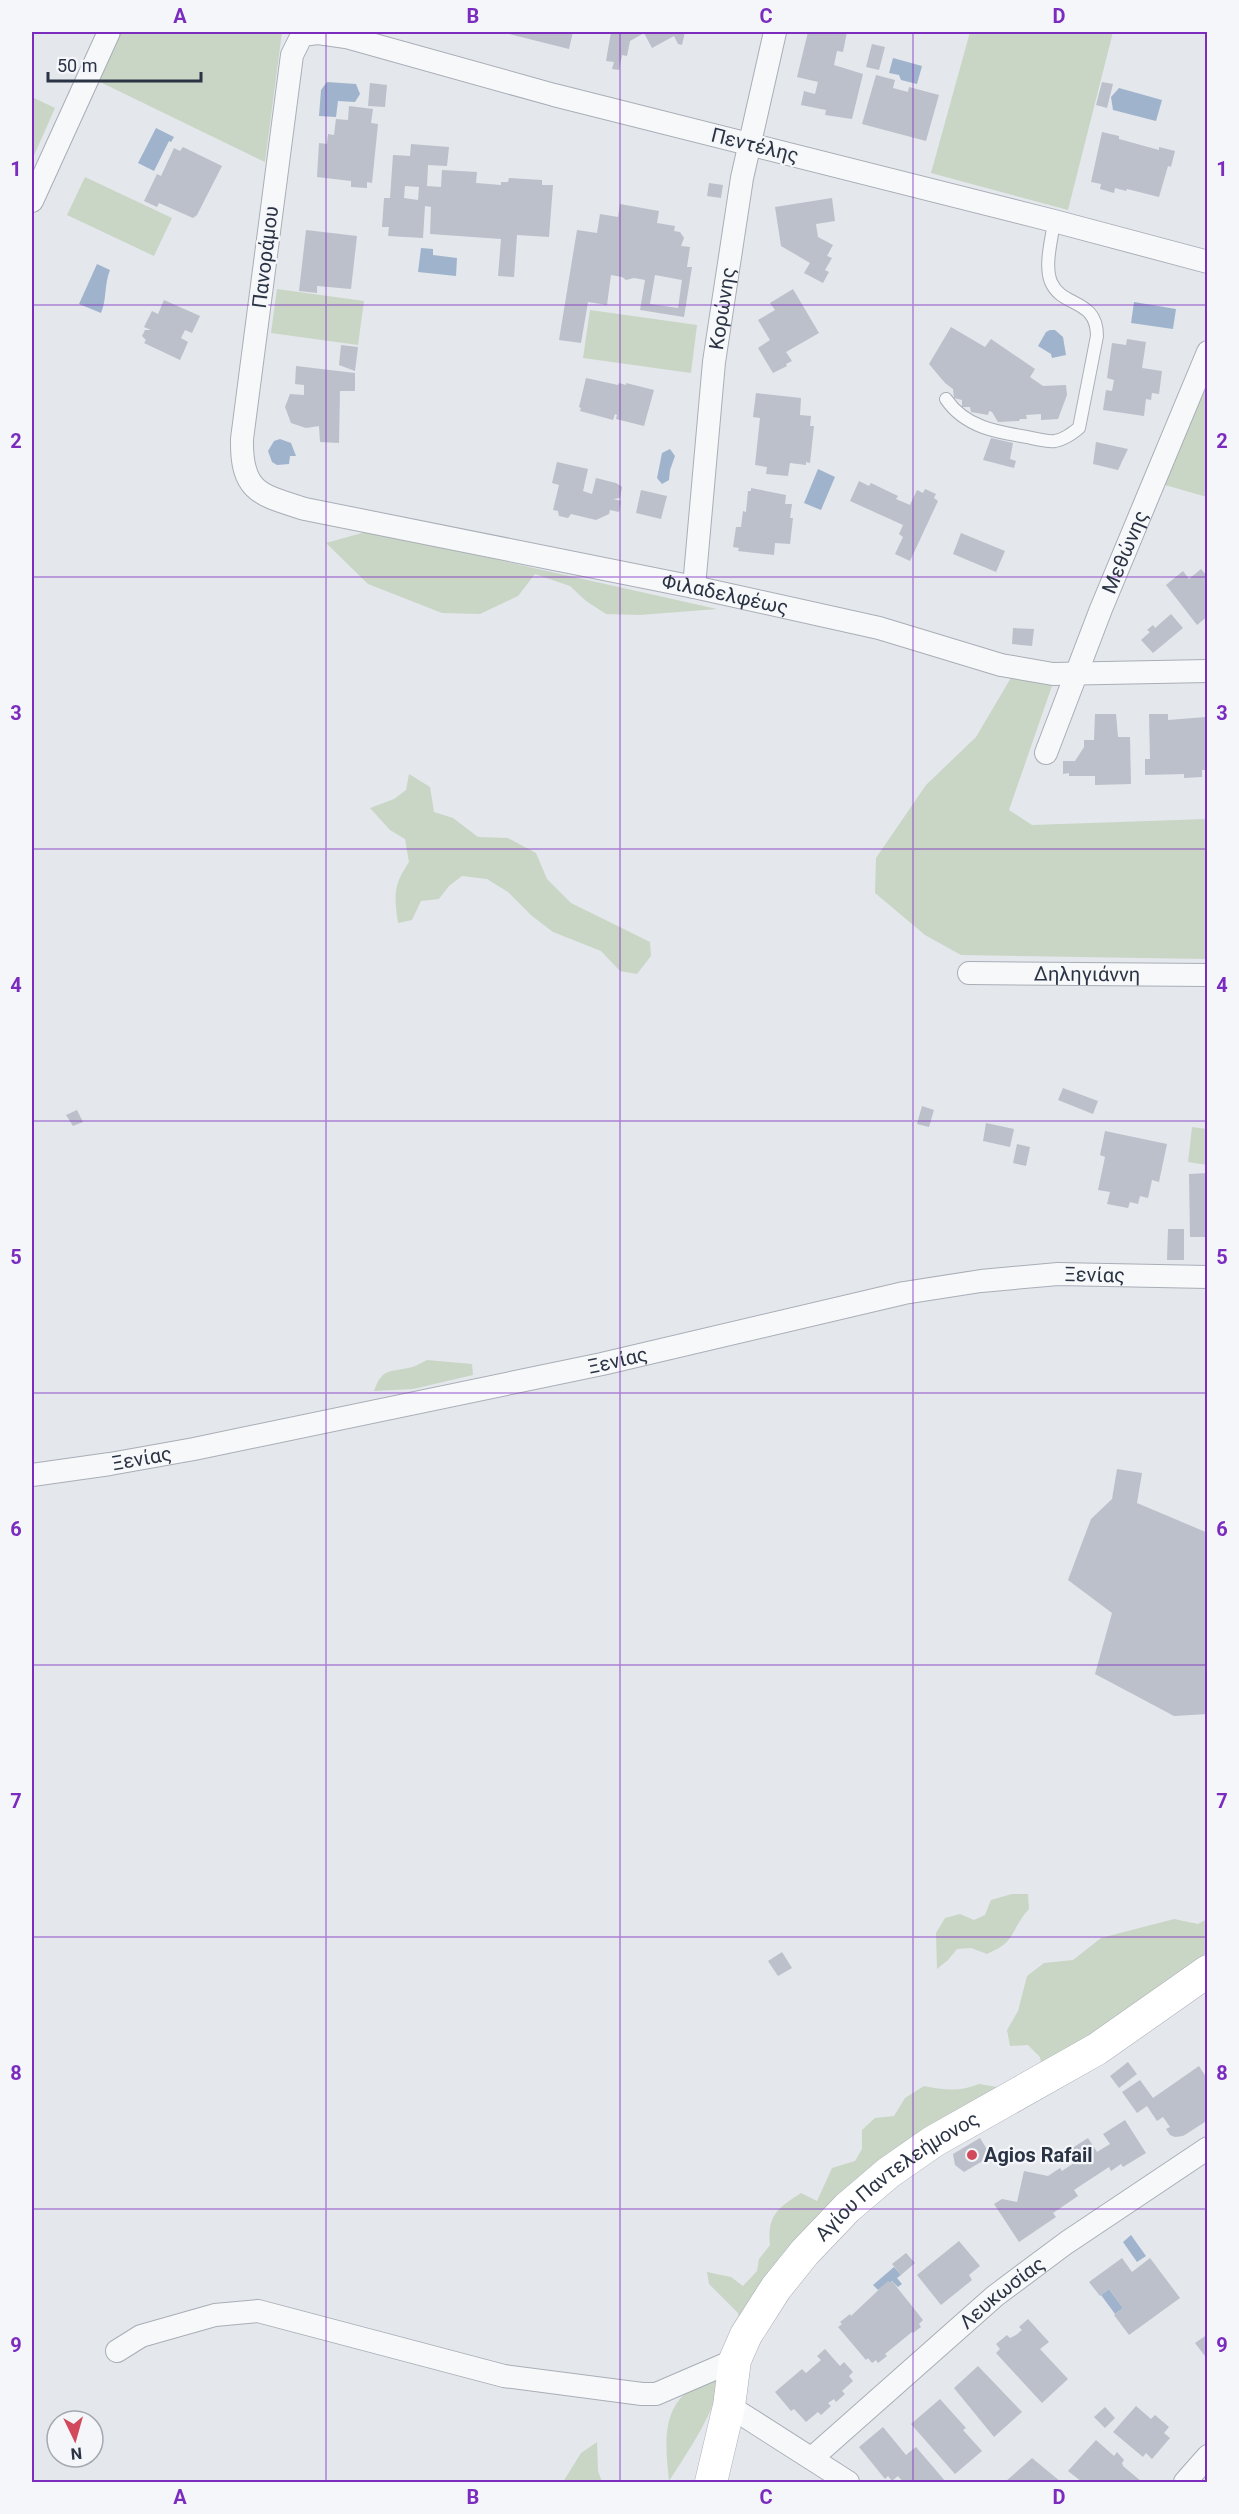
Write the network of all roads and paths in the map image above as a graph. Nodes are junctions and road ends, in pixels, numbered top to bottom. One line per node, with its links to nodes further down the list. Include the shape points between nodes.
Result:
1 (109, 32): 5 (street)
2 (775, 32): 4 (street, Κορώνης)
3 (302, 35): 4 (street, Πεντέλης, via 346,37); 10 (street, Πανοράμου, via 292,55 242,440 241,462)
4 (749, 144): 6 (street, Πεντέλης); 11 (street, Κορώνης, via 714,362)
5 (32, 201)
6 (1054, 221): 7 (street, Πεντέλης); 9 (lane, via 1051,281 1057,291 1093,315 1096,324 1079,428 1052,441 992,431 952,409)
7 (1208, 262)
8 (1208, 352): 13 (street, Μεθώνης)
9 (946, 399)
10 (249, 481): 11 (street, Φιλαδελφέως, via 268,498 305,509)
11 (694, 587): 13 (street, Φιλαδελφέως, via 879,628 1001,665)
12 (1208, 671): 13 (street, Φιλαδελφέως)
13 (1076, 674): 14 (street, Μεθώνης)
14 (1046, 753)
15 (969, 974): 16 (street, Δηληγιάννη)
16 (1208, 975)
17 (1208, 1277): 18 (street, Ξενίας, via 1058,1274 904,1293 602,1364 206,1447)
18 (32, 1475)
19 (1208, 1971): 22 (street, Αγίου Παντελεήμονος, via 1097,2049 934,2141 888,2173 805,2252 752,2325)
20 (1208, 2148): 25 (street, Λευκωσίας, via 1066,2243 995,2296)
21 (117, 2351): 22 (street, via 141,2336 215,2315 258,2311 504,2376 642,2394 656,2394)
22 (735, 2360): 23 (street, Αγίου Παντελεήμονος)
23 (729, 2406): 25 (street); 26 (street, Αγίου Παντελεήμονος)
24 (1208, 2456): 28 (street)
25 (813, 2458): 27 (street)
26 (711, 2482)
27 (848, 2482)
28 (1185, 2482)

